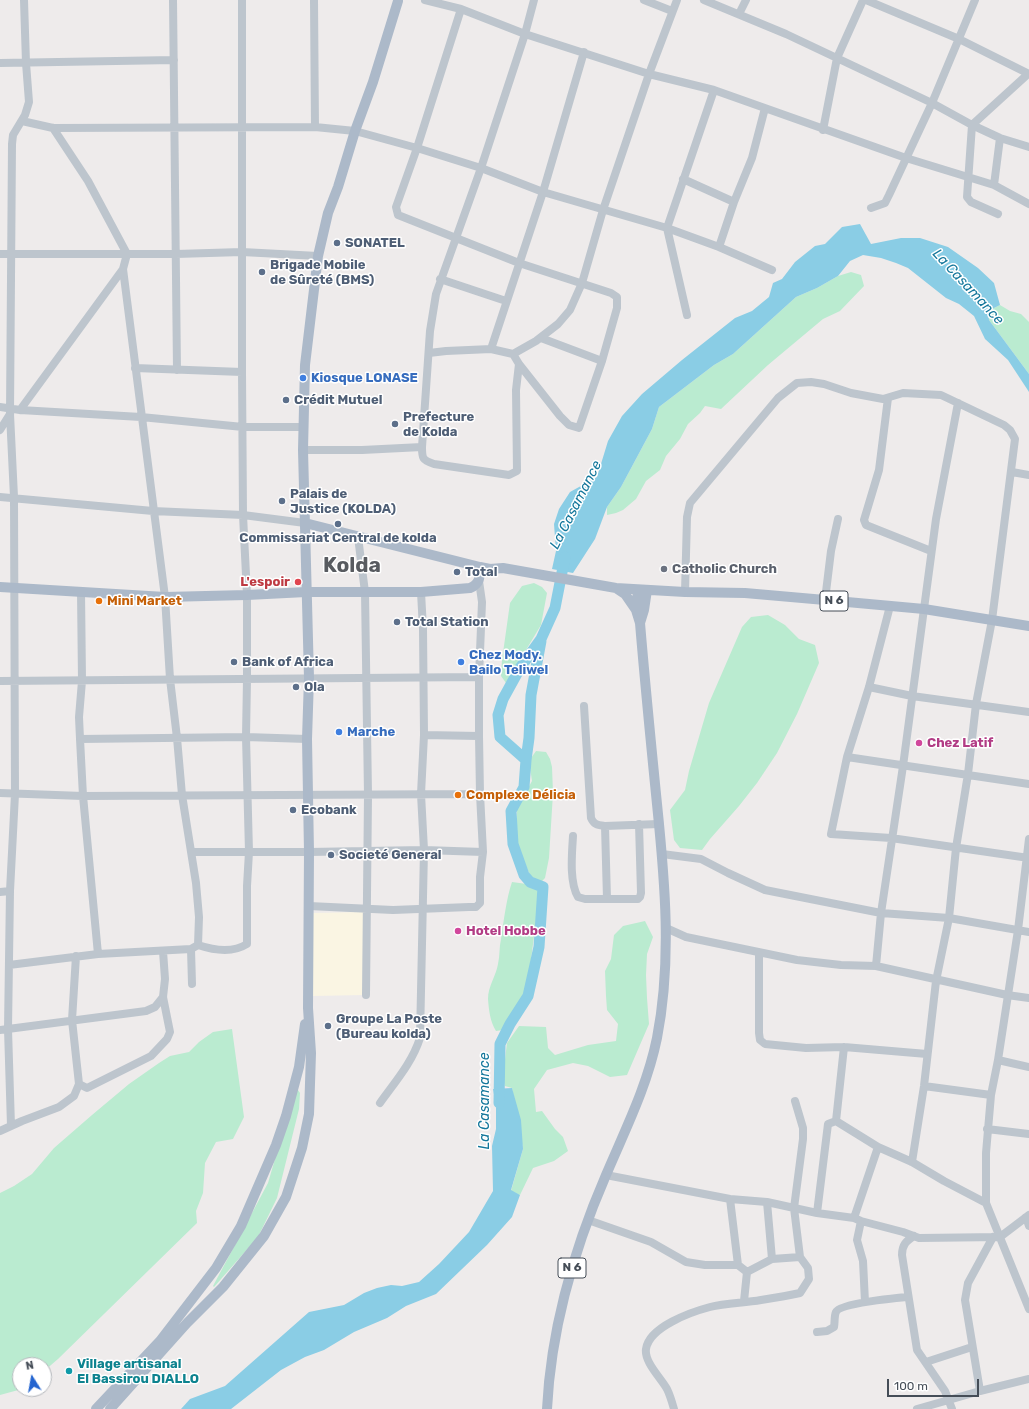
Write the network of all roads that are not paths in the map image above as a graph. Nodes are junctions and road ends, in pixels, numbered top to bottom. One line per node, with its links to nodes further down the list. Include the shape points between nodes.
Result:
1 (24, 0): 24 (street)
2 (173, 0): 22 (street)
3 (242, 0): 34 (street)
4 (314, 0): 32 (street)
5 (398, 0): 37 (main road)
6 (425, 0): 15 (street)
7 (534, 0): 18 (street)
8 (644, 0): 16 (street)
9 (677, 0): 16 (street)
10 (704, 0): 17 (street)
11 (746, 0): 17 (street)
12 (863, 0): 21 (street)
13 (866, 0): 19 (street)
14 (975, 0): 19 (street)
15 (461, 9): 18 (street); 40 (street)
16 (672, 11): 25 (street)
17 (739, 14): 21 (street)
18 (525, 34): 20 (street); 42 (street)
19 (959, 39): 26 (street); 28 (street)
20 (584, 52): 25 (street); 46 (street)
21 (837, 58): 28 (street); 36 (street)
22 (174, 60): 24 (street); 35 (street)
23 (0, 63): 24 (street)
24 (26, 63): 30 (street, via 29,102)
25 (649, 74): 27 (street); 50 (street)
26 (1028, 74): 31 (street)
27 (714, 90): 29 (street); 44 (street)
28 (932, 103): 31 (street); 41 (street)
29 (765, 108): 36 (street); 47 (street, via 752,158)
30 (22, 121): 33 (street); 57 (street, via 13,135 12,144)
31 (972, 125): 38 (street); 43 (street)
32 (315, 127): 34 (street); 37 (street)
33 (53, 128): 35 (street); 58 (street, via 88,181)
34 (242, 128): 35 (street); 55 (street)
35 (175, 129): 59 (street)
36 (823, 130): 41 (street)
37 (355, 131): 40 (street); 60 (main road, via 328,213)
38 (1000, 138): 39 (street); 45 (street)
39 (1029, 147)
40 (417, 148): 42 (street); 53 (street, via 396,207 398,216)
41 (906, 158): 43 (street); 49 (street, via 885,203)
42 (481, 168): 46 (street); 53 (street)
43 (968, 178): 45 (street); 51 (street, via 967,194 971,202)
44 (683, 179): 47 (street); 52 (street)
45 (994, 185): 48 (street)
46 (543, 192): 50 (street); 61 (street)
47 (734, 202): 54 (street)
48 (1029, 204)
49 (871, 208)
50 (604, 210): 52 (street); 65 (street)
51 (998, 214)
52 (667, 228): 54 (street); 67 (street)
53 (456, 238): 61 (street); 64 (street)
54 (718, 247): 63 (street)
55 (242, 252): 59 (street); 60 (street); 76 (street)
56 (0, 254): 57 (street)
57 (12, 254): 58 (street); 81 (street)
58 (128, 254): 59 (street); 62 (street)
59 (176, 254): 75 (street)
60 (318, 256): 84 (main road, via 305,365)
61 (519, 263): 65 (street); 66 (street)
62 (123, 269): 74 (street); 80 (street)
63 (772, 270)
64 (440, 279): 66 (street); 70 (street, via 430,331)
65 (582, 283): 68 (street, via 570,310); 72 (street, via 617,297)
66 (506, 301): 69 (street)
67 (687, 315)
68 (541, 338): 71 (street); 72 (street)
69 (491, 349): 70 (street); 71 (street)
70 (429, 353): 86 (street)
71 (513, 354): 73 (street)
72 (602, 361): 73 (street, via 579,428 569,425 560,416)
73 (519, 364): 86 (street, via 516,390 517,471 509,475 434,464 422,456)
74 (135, 368): 75 (street); 82 (street)
75 (178, 370): 76 (street)
76 (242, 372): 83 (street)
77 (888, 398): 78 (street, via 903,393 941,395); 97 (street, via 878,470 864,523); 108 (street, via 883,400 811,382 797,383 778,398 690,503 687,517)
78 (958, 404): 88 (street, via 1010,430 1015,439); 97 (street)
79 (0, 407): 81 (street)
80 (20, 410): 81 (street); 82 (street)
81 (10, 411): 85 (street); 91 (street)
82 (141, 417): 83 (street); 92 (street)
83 (243, 427): 84 (street); 93 (street)
84 (303, 427): 87 (main road)
85 (0, 430)
86 (422, 447): 87 (street)
87 (303, 450): 95 (main road)
88 (1012, 472): 89 (street); 115 (street)
89 (1029, 475)
90 (0, 497): 91 (street)
91 (14, 497): 92 (street); 101 (street)
92 (153, 511): 93 (street); 110 (street)
93 (244, 515): 95 (street); 109 (street)
94 (838, 519): 111 (street)
95 (305, 523): 96 (main road); 105 (main road)
96 (358, 537): 98 (main road); 106 (street)
97 (931, 551): 113 (street)
98 (480, 567): 99 (main road); 102 (main road, via 503,568)
99 (479, 581): 107 (main road, via 470,588); 118 (street, via 482,602)
100 (0, 587): 101 (main road)
101 (14, 588): 104 (main road); 125 (street)
102 (616, 588): 103 (main road); 114 (main road)
103 (642, 590): 108 (main road, N 6); 114 (main road, N 6); 116 (main road, N 6, via 644,610)
104 (81, 591): 110 (main road); 126 (street)
105 (306, 592): 106 (main road); 109 (main road); 119 (main road)
106 (365, 592): 107 (main road); 120 (street)
107 (421, 592): 121 (street)
108 (685, 592): 111 (main road, N 6, via 745,593)
109 (246, 595): 110 (main road); 123 (street)
110 (165, 596): 122 (street)
111 (825, 600): 112 (main road, N 6)
112 (890, 606): 113 (main road, N 6); 127 (street)
113 (924, 609): 115 (main road, N 6); 128 (street)
114 (636, 610): 116 (main road, N 6)
115 (992, 620): 117 (main road, N 6); 129 (street)
116 (640, 623): 152 (main road, N 6)
117 (1029, 626)
118 (479, 677): 121 (street); 133 (street)
119 (309, 678): 120 (street); 123 (street); 137 (main road)
120 (366, 678): 121 (street); 148 (street)
121 (423, 678): 132 (street)
122 (170, 679): 123 (street); 126 (street); 135 (street)
123 (248, 679): 134 (street)
124 (0, 681): 125 (street)
125 (14, 681): 126 (street); 143 (street)
126 (82, 681): 136 (street)
127 (869, 687): 128 (street); 138 (street)
128 (912, 696): 129 (street); 139 (street)
129 (976, 704): 131 (street); 140 (street)
130 (584, 706): 153 (street, via 591,818 597,825)
131 (1029, 712)
132 (424, 735): 133 (street); 145 (street)
133 (479, 736): 146 (street)
134 (246, 737): 135 (street); 137 (street); 150 (street)
135 (177, 738): 136 (street); 147 (street)
136 (80, 739): 149 (street)
137 (307, 739): 144 (main road)
138 (847, 757): 139 (street); 155 (street, via 831,834)
139 (903, 766): 140 (street); 155 (street)
140 (968, 774): 141 (street); 157 (street)
141 (1029, 784)
142 (0, 793): 143 (street)
143 (14, 794): 149 (street); 166 (street)
144 (308, 794): 148 (street); 150 (street); 162 (main road)
145 (421, 794): 146 (street); 148 (street); 158 (street)
146 (480, 794): 163 (street)
147 (182, 795): 149 (street); 150 (street); 160 (street)
148 (368, 795): 159 (street)
149 (83, 796): 180 (street)
150 (247, 796): 161 (street)
151 (639, 824): 152 (street); 153 (street); 168 (street, via 640,897)
152 (659, 824): 164 (main road, N 6)
153 (605, 826): 168 (street)
154 (573, 836): 168 (street, via 574,891 578,898)
155 (892, 838): 157 (street); 172 (street)
156 (1029, 839): 165 (street)
157 (956, 848): 165 (street); 173 (street)
158 (424, 850): 159 (street); 163 (street); 170 (street)
159 (368, 851): 162 (street); 171 (street)
160 (191, 852): 161 (street); 177 (street, via 199,917)
161 (249, 852): 162 (street); 177 (street, via 248,944 231,950)
162 (309, 852): 169 (main road)
163 (483, 852): 170 (street, via 480,902 476,907)
164 (662, 854): 172 (street, via 701,859 765,890); 174 (main road, N 6)
165 (1028, 858): 175 (street)
166 (10, 891): 167 (street); 182 (street)
167 (0, 892)
168 (607, 899)
169 (309, 906): 171 (street); 190 (main road)
170 (423, 908): 171 (street); 201 (street, via 420,1038 409,1063)
171 (366, 909): 186 (street)
172 (881, 913): 173 (street); 183 (street)
173 (949, 918): 175 (street); 184 (street)
174 (666, 928): 179 (street, via 686,937); 209 (main road, N 6, via 664,988 657,1039 647,1080)
175 (1018, 930): 176 (street); 187 (street)
176 (1029, 932)
177 (194, 947): 178 (street); 185 (street)
178 (163, 951): 180 (street); 188 (street)
179 (759, 953): 183 (street, via 819,963); 193 (street, via 760,1040 765,1044 806,1048)
180 (98, 954): 181 (street)
181 (76, 956): 182 (street); 191 (street)
182 (10, 965): 192 (street)
183 (876, 966): 184 (street)
184 (936, 980): 187 (street); 194 (street)
185 (192, 984)
186 (366, 995)
187 (1007, 995): 189 (street); 195 (street)
188 (163, 997): 191 (street, via 155,1007 146,1011); 197 (street, via 170,1032 161,1046 151,1056 87,1088)
189 (1029, 998)
190 (308, 1008): 235 (main road, via 299,1067 286,1116 241,1226 216,1268 160,1340); 236 (main road, via 311,1052 309,1114 302,1148 286,1196 264,1236 223,1287)
191 (72, 1020): 192 (street); 197 (street)
192 (4, 1030): 203 (street)
193 (844, 1047): 194 (street); 202 (street)
194 (927, 1054): 198 (street)
195 (998, 1060): 196 (street); 199 (street)
196 (1029, 1067)
197 (79, 1084): 203 (street, via 74,1096 59,1107)
198 (924, 1086): 199 (street); 208 (street)
199 (991, 1095): 204 (street)
200 (795, 1102): 213 (street, via 804,1134)
201 (380, 1103)
202 (836, 1121): 207 (street); 214 (street, via 828,1124)
203 (11, 1126): 205 (street)
204 (987, 1129): 206 (street); 212 (street)
205 (0, 1131)
206 (1029, 1134)
207 (878, 1147): 208 (street); 217 (street)
208 (912, 1162): 212 (street)
209 (606, 1175): 210 (street); 216 (main road, N 6)
210 (730, 1199): 211 (street); 223 (street)
211 (767, 1202): 213 (street); 222 (street)
212 (986, 1202): 220 (street)
213 (794, 1208): 214 (street); 221 (street)
214 (817, 1213): 217 (street)
215 (1027, 1216): 218 (street); 220 (street)
216 (588, 1220): 223 (street, via 650,1242 686,1262 705,1265); 237 (main road, N 6, via 557,1324)
217 (857, 1220): 219 (street); 227 (street)
218 (1029, 1226)
219 (914, 1236): 220 (street); 225 (street, via 905,1242 902,1249)
220 (997, 1237): 228 (street); 230 (street, via 968,1283 966,1291)
221 (800, 1257): 222 (street); 226 (street, via 808,1268 809,1279 800,1293 759,1301)
222 (772, 1259): 224 (street)
223 (738, 1264): 224 (street)
224 (747, 1272): 226 (street)
225 (908, 1297): 227 (street); 231 (street, via 917,1350)
226 (744, 1301): 238 (street, via 710,1307 679,1318 657,1331 648,1344 647,1358 667,1389)
227 (865, 1302): 229 (street, via 840,1308 836,1312 834,1328)
228 (1029, 1309)
229 (816, 1332)
230 (972, 1347): 231 (street); 233 (street)
231 (926, 1362): 234 (street)
232 (1029, 1379): 233 (street)
233 (980, 1391): 234 (street)
234 (949, 1401): 239 (street); 240 (street)
235 (96, 1409)
236 (110, 1409)
237 (547, 1409)
238 (674, 1409)
239 (917, 1409)
240 (952, 1409)

